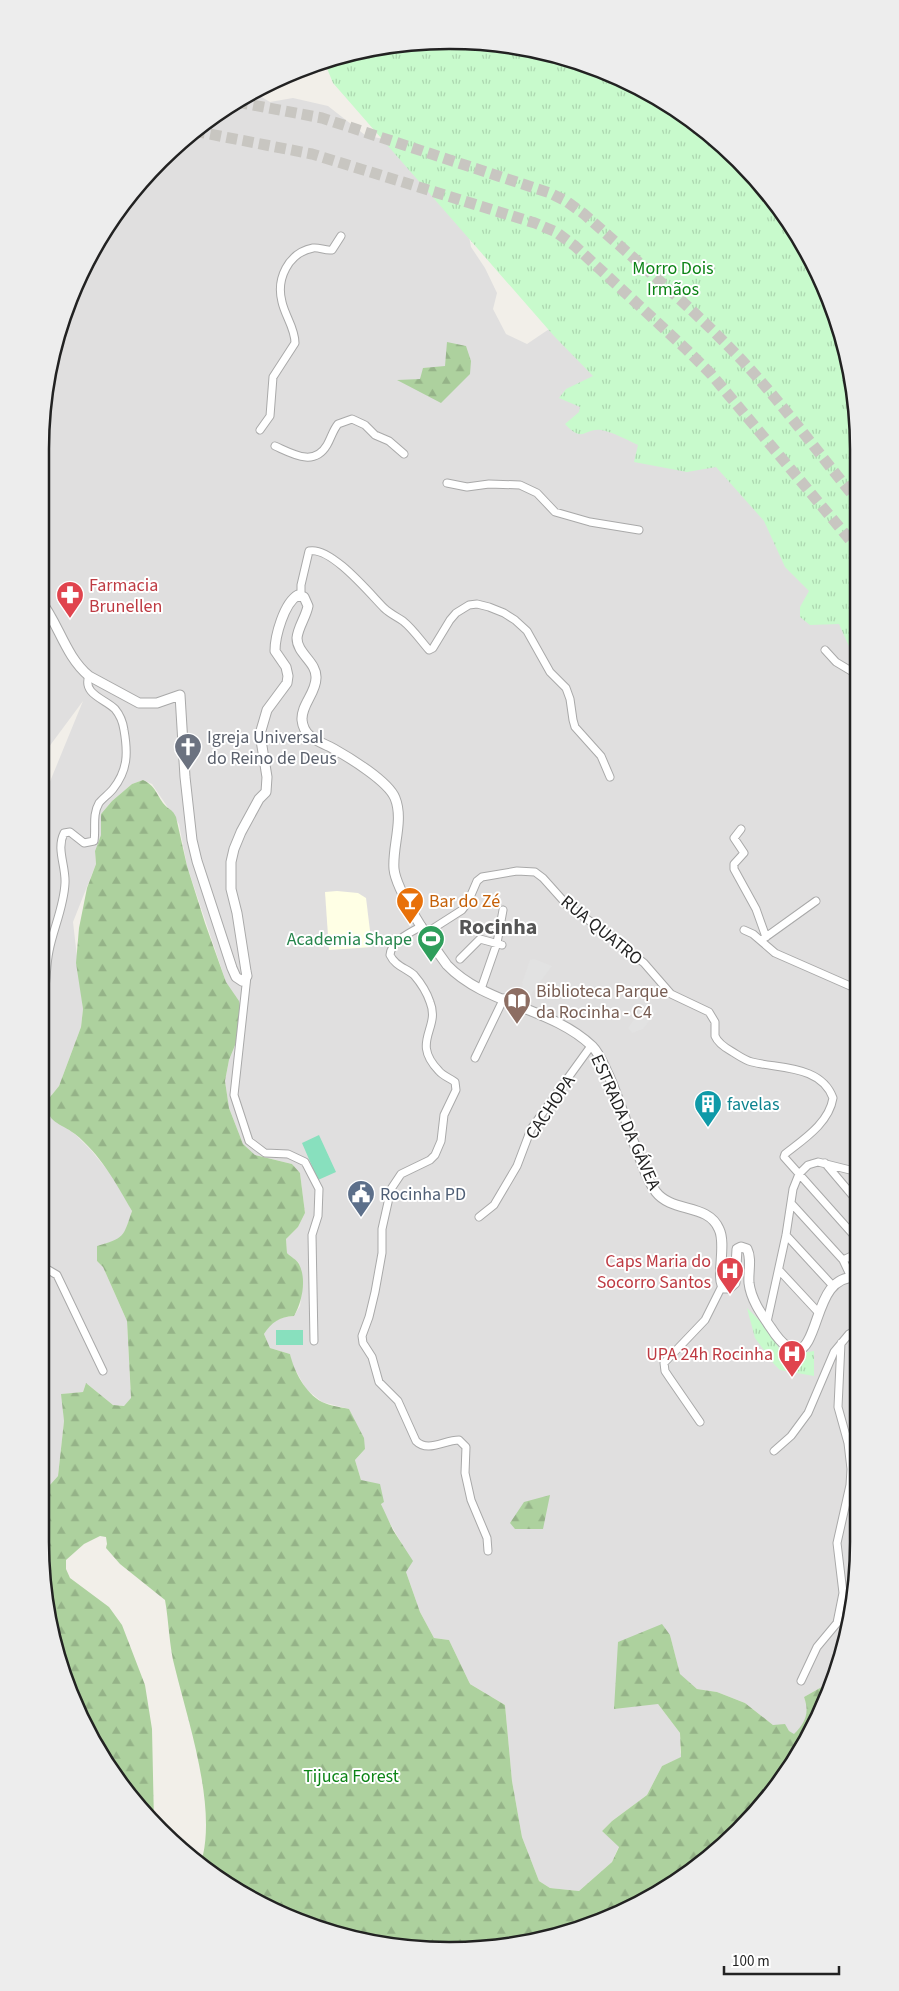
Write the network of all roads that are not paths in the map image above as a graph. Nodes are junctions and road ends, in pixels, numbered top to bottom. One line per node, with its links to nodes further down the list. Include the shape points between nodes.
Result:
1 (341, 236): 2 (street, via 332,250 311,248 285,266 281,296 295,343 273,377 270,416)
2 (260, 430)
3 (275, 446): 4 (street, via 300,456 313,457 323,450 338,424 352,419)
4 (404, 454)
5 (447, 483): 6 (street, via 467,487 520,485 537,493 555,512)
6 (639, 530)
7 (301, 594): 12 (street, via 310,551 314,550 333,559 352,575 386,610 404,622 429,650 456,613 469,605 477,604 504,613 527,631 550,672 566,688 575,727 601,756); 16 (street, ESTRADA DA GÁVEA, via 308,606 298,643 317,675 302,716 304,729 314,740 333,748 392,791 398,812 395,876); 22 (street, via 294,597 286,609 275,644 276,654 286,667 288,676 287,683 267,710 260,734 266,792 258,799 241,832 231,862 231,889)
8 (49, 614): 11 (street, via 70,655)
9 (825, 650): 10 (street)
10 (850, 670)
11 (89, 676): 20 (street, via 88,689 110,704 121,718 127,761 123,773 99,803 94,820 94,841 84,844 70,832 64,833 61,839 64,890); 22 (street, via 139,703 157,703 180,695 186,792 196,861 232,968 238,980 242,981)
12 (610, 777)
13 (741, 829): 18 (street, via 734,838 744,853 734,864 734,869 756,910)
14 (816, 901): 18 (street)
15 (503, 910): 19 (street)
16 (424, 930): 24 (street, ESTRADA DA GÁVEA, via 456,975); 30 (street, RUA QUATRO, via 462,910 482,877 525,870 539,874 569,907 644,963 671,994 712,1015 714,1036 724,1046 752,1062 800,1071 815,1077 825,1086 833,1098 828,1114 784,1157); 54 (street, via 409,933 390,955 395,963 414,976 429,999 433,1013 426,1050 431,1062 455,1082 456,1088 444,1115 441,1141 435,1154 430,1160 401,1174 390,1189 382,1229 379,1274 362,1340 372,1357 379,1382 398,1401 416,1441 427,1447 459,1440 466,1447 471,1500 487,1538)
17 (744, 930): 18 (street)
18 (764, 939): 23 (street, via 769,948 783,956)
19 (499, 944): 21 (street, via 480,939); 24 (street)
20 (49, 951)
21 (460, 959)
22 (246, 976): 47 (street, via 234,1096 249,1141 265,1153 288,1154 305,1162 319,1189 318,1216 312,1235)
23 (850, 985)
24 (481, 989): 25 (street, ESTRADA DA GÁVEA)
25 (504, 998): 26 (street, ESTRADA DA GÁVEA, via 533,1010); 27 (street)
26 (592, 1046): 33 (street, CACHOPA, via 531,1129 517,1166 497,1200); 42 (street, ESTRADA DA GÁVEA, via 605,1066 656,1193 669,1202 708,1216 719,1228)
27 (475, 1058)
28 (825, 1162): 29 (street); 30 (street, via 808,1165); 31 (street)
29 (850, 1170)
30 (799, 1174): 32 (street); 34 (street)
31 (850, 1192)
32 (791, 1203): 35 (street); 37 (street)
33 (478, 1217)
34 (850, 1231)
35 (786, 1235): 38 (street); 43 (street)
36 (850, 1257): 37 (street)
37 (843, 1260): 39 (street)
38 (779, 1270): 44 (street); 45 (street)
39 (850, 1270)
40 (49, 1271): 49 (street, via 56,1275)
41 (850, 1279): 43 (street)
42 (722, 1286): 45 (street, via 726,1289 734,1285 736,1252 738,1248 746,1248 749,1252 750,1290); 50 (street, via 705,1320 664,1363 665,1371)
43 (833, 1286): 44 (street)
44 (818, 1312): 45 (street, via 807,1343 798,1350 785,1346)
45 (767, 1322)
46 (850, 1333): 48 (street)
47 (314, 1341)
48 (842, 1343): 51 (street, via 834,1352 808,1413 791,1436); 52 (street, via 838,1407)
49 (103, 1371)
50 (700, 1422)
51 (774, 1451)
52 (850, 1460)
53 (850, 1485): 55 (street, via 837,1543 843,1593 837,1623 817,1646)
54 (488, 1551)
55 (801, 1681)

